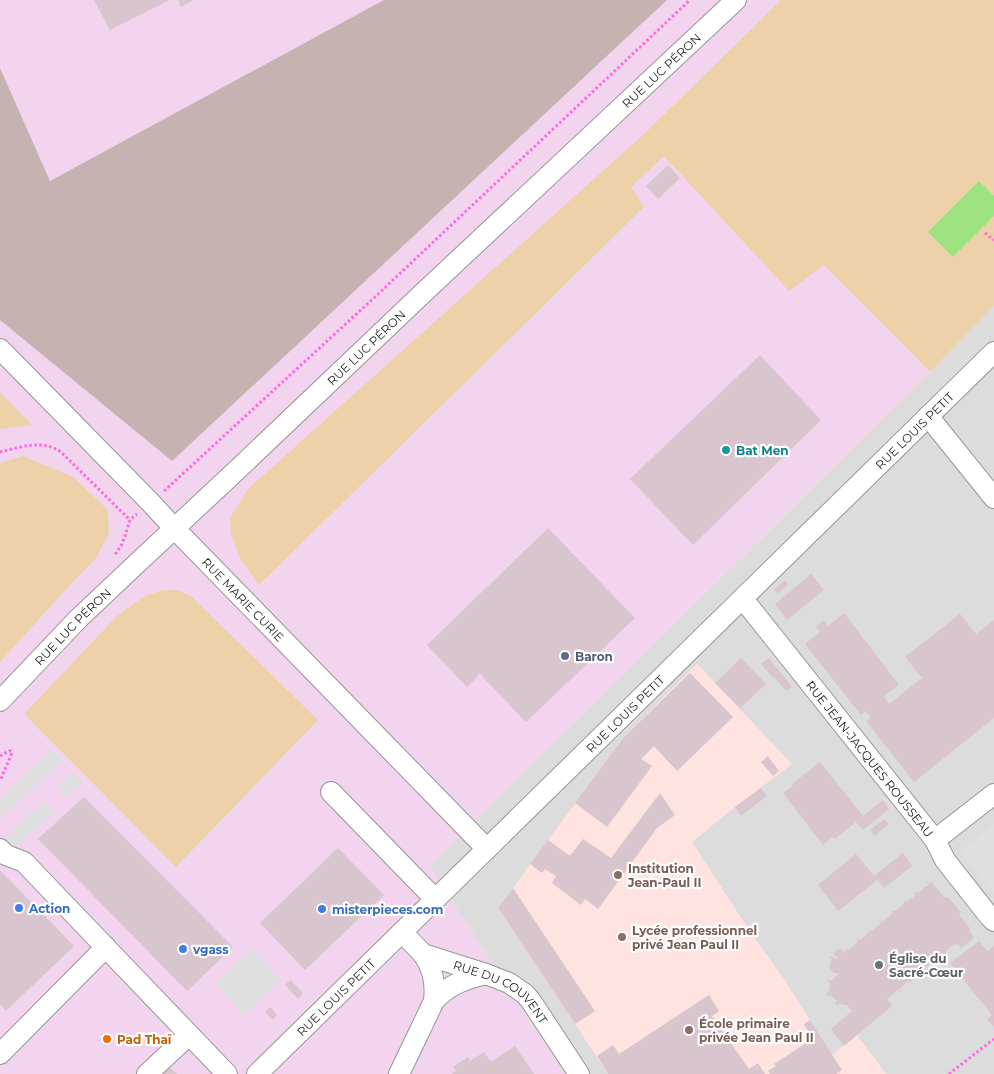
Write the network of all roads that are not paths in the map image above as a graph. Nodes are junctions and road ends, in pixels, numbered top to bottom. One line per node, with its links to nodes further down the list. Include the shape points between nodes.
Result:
1 (736, 0): 6 (street, RUE LUC PÉRON)
2 (0, 349): 6 (street, RUE MARIE CURIE)
3 (994, 352): 4 (street, RUE LOUIS PETIT)
4 (928, 416): 5 (street); 7 (street, RUE LOUIS PETIT)
5 (994, 498)
6 (174, 528): 8 (street, RUE LUC PÉRON, via 79,618); 13 (street, RUE MARIE CURIE)
7 (743, 599): 11 (street, RUE JEAN-JACQUES ROUSSEAU); 13 (street, RUE LOUIS PETIT)
8 (0, 700)
9 (331, 792): 14 (street)
10 (994, 794): 11 (street)
11 (935, 840): 15 (street, RUE JEAN-JACQUES ROUSSEAU, via 945,860)
12 (0, 849): 17 (street, via 24,862)
13 (487, 849): 14 (street, RUE LOUIS PETIT)
14 (435, 900): 16 (street, RUE LOUIS PETIT)
15 (994, 921)
16 (402, 932): 18 (street, RUE DU COUVENT); 25 (street, RUE LOUIS PETIT)
17 (106, 947): 21 (street); 22 (street)
18 (423, 954): 19 (street, RUE DU COUVENT); 20 (street, via 434,977)
19 (486, 974): 20 (street, via 455,983); 27 (street, RUE DU COUVENT, via 525,994)
20 (434, 1001): 26 (street)
21 (189, 1035): 23 (street); 24 (street)
22 (0, 1054)
23 (148, 1074)
24 (227, 1074)
25 (257, 1074)
26 (399, 1074)
27 (579, 1074)

